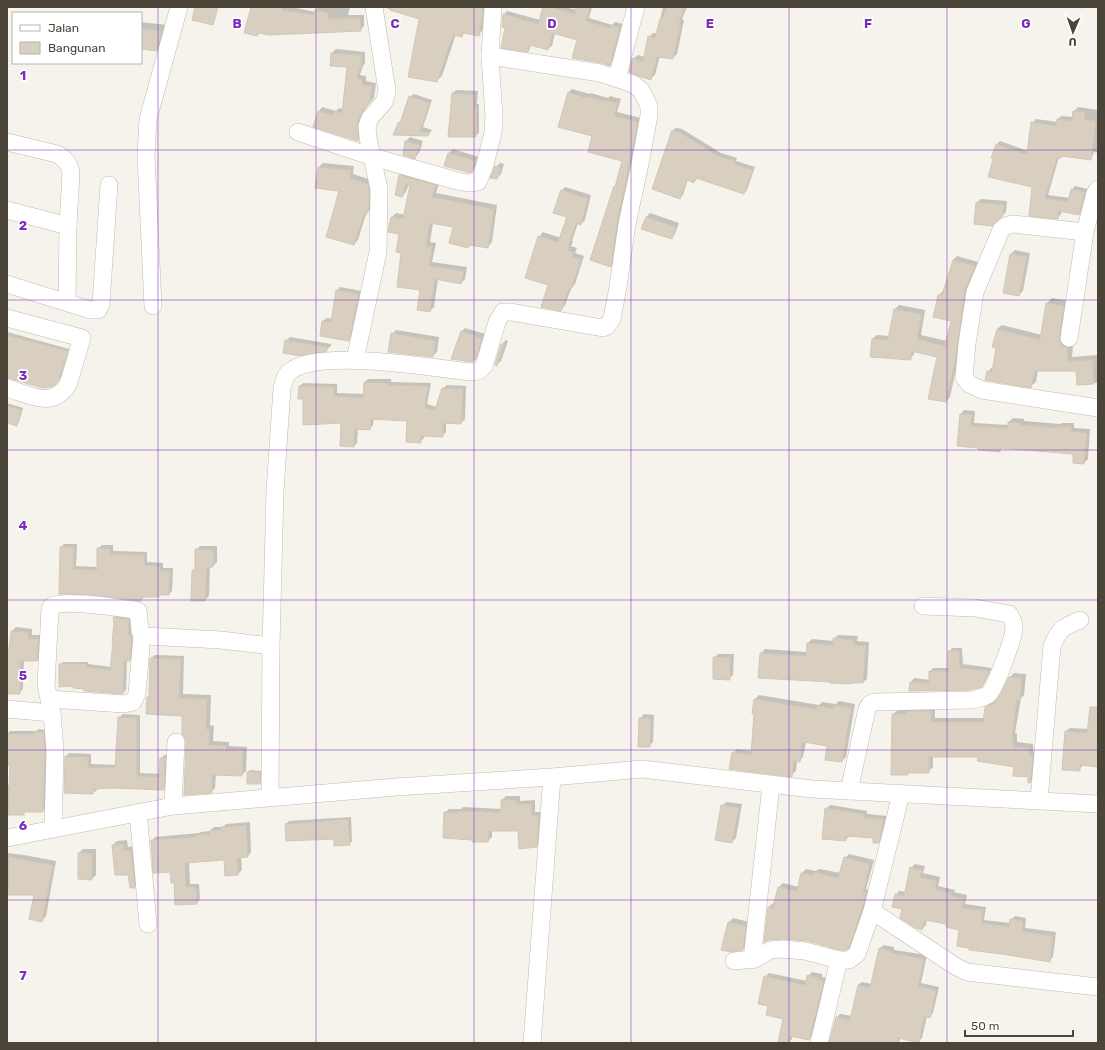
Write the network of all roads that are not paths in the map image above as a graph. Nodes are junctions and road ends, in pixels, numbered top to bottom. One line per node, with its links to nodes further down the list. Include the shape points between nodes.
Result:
1 (180, 7): 17 (street, via 148,119 146,156)
2 (374, 7): 9 (street, via 387,91 384,102 368,122 368,138)
3 (493, 7): 5 (street)
4 (636, 7): 6 (street)
5 (490, 56): 6 (street, via 600,72); 9 (street, via 493,134 478,182 457,181)
6 (617, 78): 20 (street, via 641,90 649,106 649,114 610,322 603,328 503,312 497,322 484,366 477,372)
7 (298, 132): 9 (street)
8 (7, 142): 13 (street, via 57,154 69,164 71,172)
9 (373, 157): 20 (street, via 379,189 378,252)
10 (109, 185): 16 (street, via 100,308 90,310)
11 (1098, 189): 14 (street)
12 (7, 210): 13 (street)
13 (68, 226): 16 (street)
14 (1085, 232): 19 (street); 22 (street, via 1013,224 1001,230 975,292 964,377 969,384 982,390)
15 (7, 284): 16 (street)
16 (67, 302)
17 (154, 306)
18 (7, 318): 21 (street, via 83,335 68,385 58,396 42,398)
19 (1069, 338)
20 (354, 360): 26 (street, via 308,363 290,370 283,382 275,491)
21 (7, 388)
22 (1098, 408)
23 (923, 606): 32 (street, via 975,608 1009,614 1013,620 1013,634 997,678 989,693 982,698 870,704)
24 (1080, 620): 35 (street, via 1059,631 1052,646)
25 (142, 634): 26 (street); 27 (street, via 137,694 132,703); 27 (street, via 138,611 135,610 60,603 52,606 46,685)
26 (271, 646): 34 (street)
27 (51, 706): 28 (street); 39 (street, via 55,751)
28 (7, 709)
29 (176, 742): 37 (street)
30 (552, 777): 31 (street, via 642,769); 34 (street); 47 (street)
31 (771, 785): 32 (street); 43 (street)
32 (849, 791): 33 (street)
33 (901, 794): 35 (street); 41 (street)
34 (270, 797): 37 (street)
35 (1039, 800): 36 (street)
36 (1098, 804)
37 (173, 806): 38 (street)
38 (138, 812): 39 (street); 42 (street)
39 (53, 828): 40 (street)
40 (7, 838)
41 (872, 911): 44 (street, via 856,954 849,960); 46 (street, via 967,972)
42 (148, 924)
43 (752, 960): 44 (street, via 770,950 782,949 805,951); 45 (street)
44 (839, 960): 48 (street)
45 (734, 961)
46 (1098, 987)
47 (532, 1043)
48 (819, 1043)

